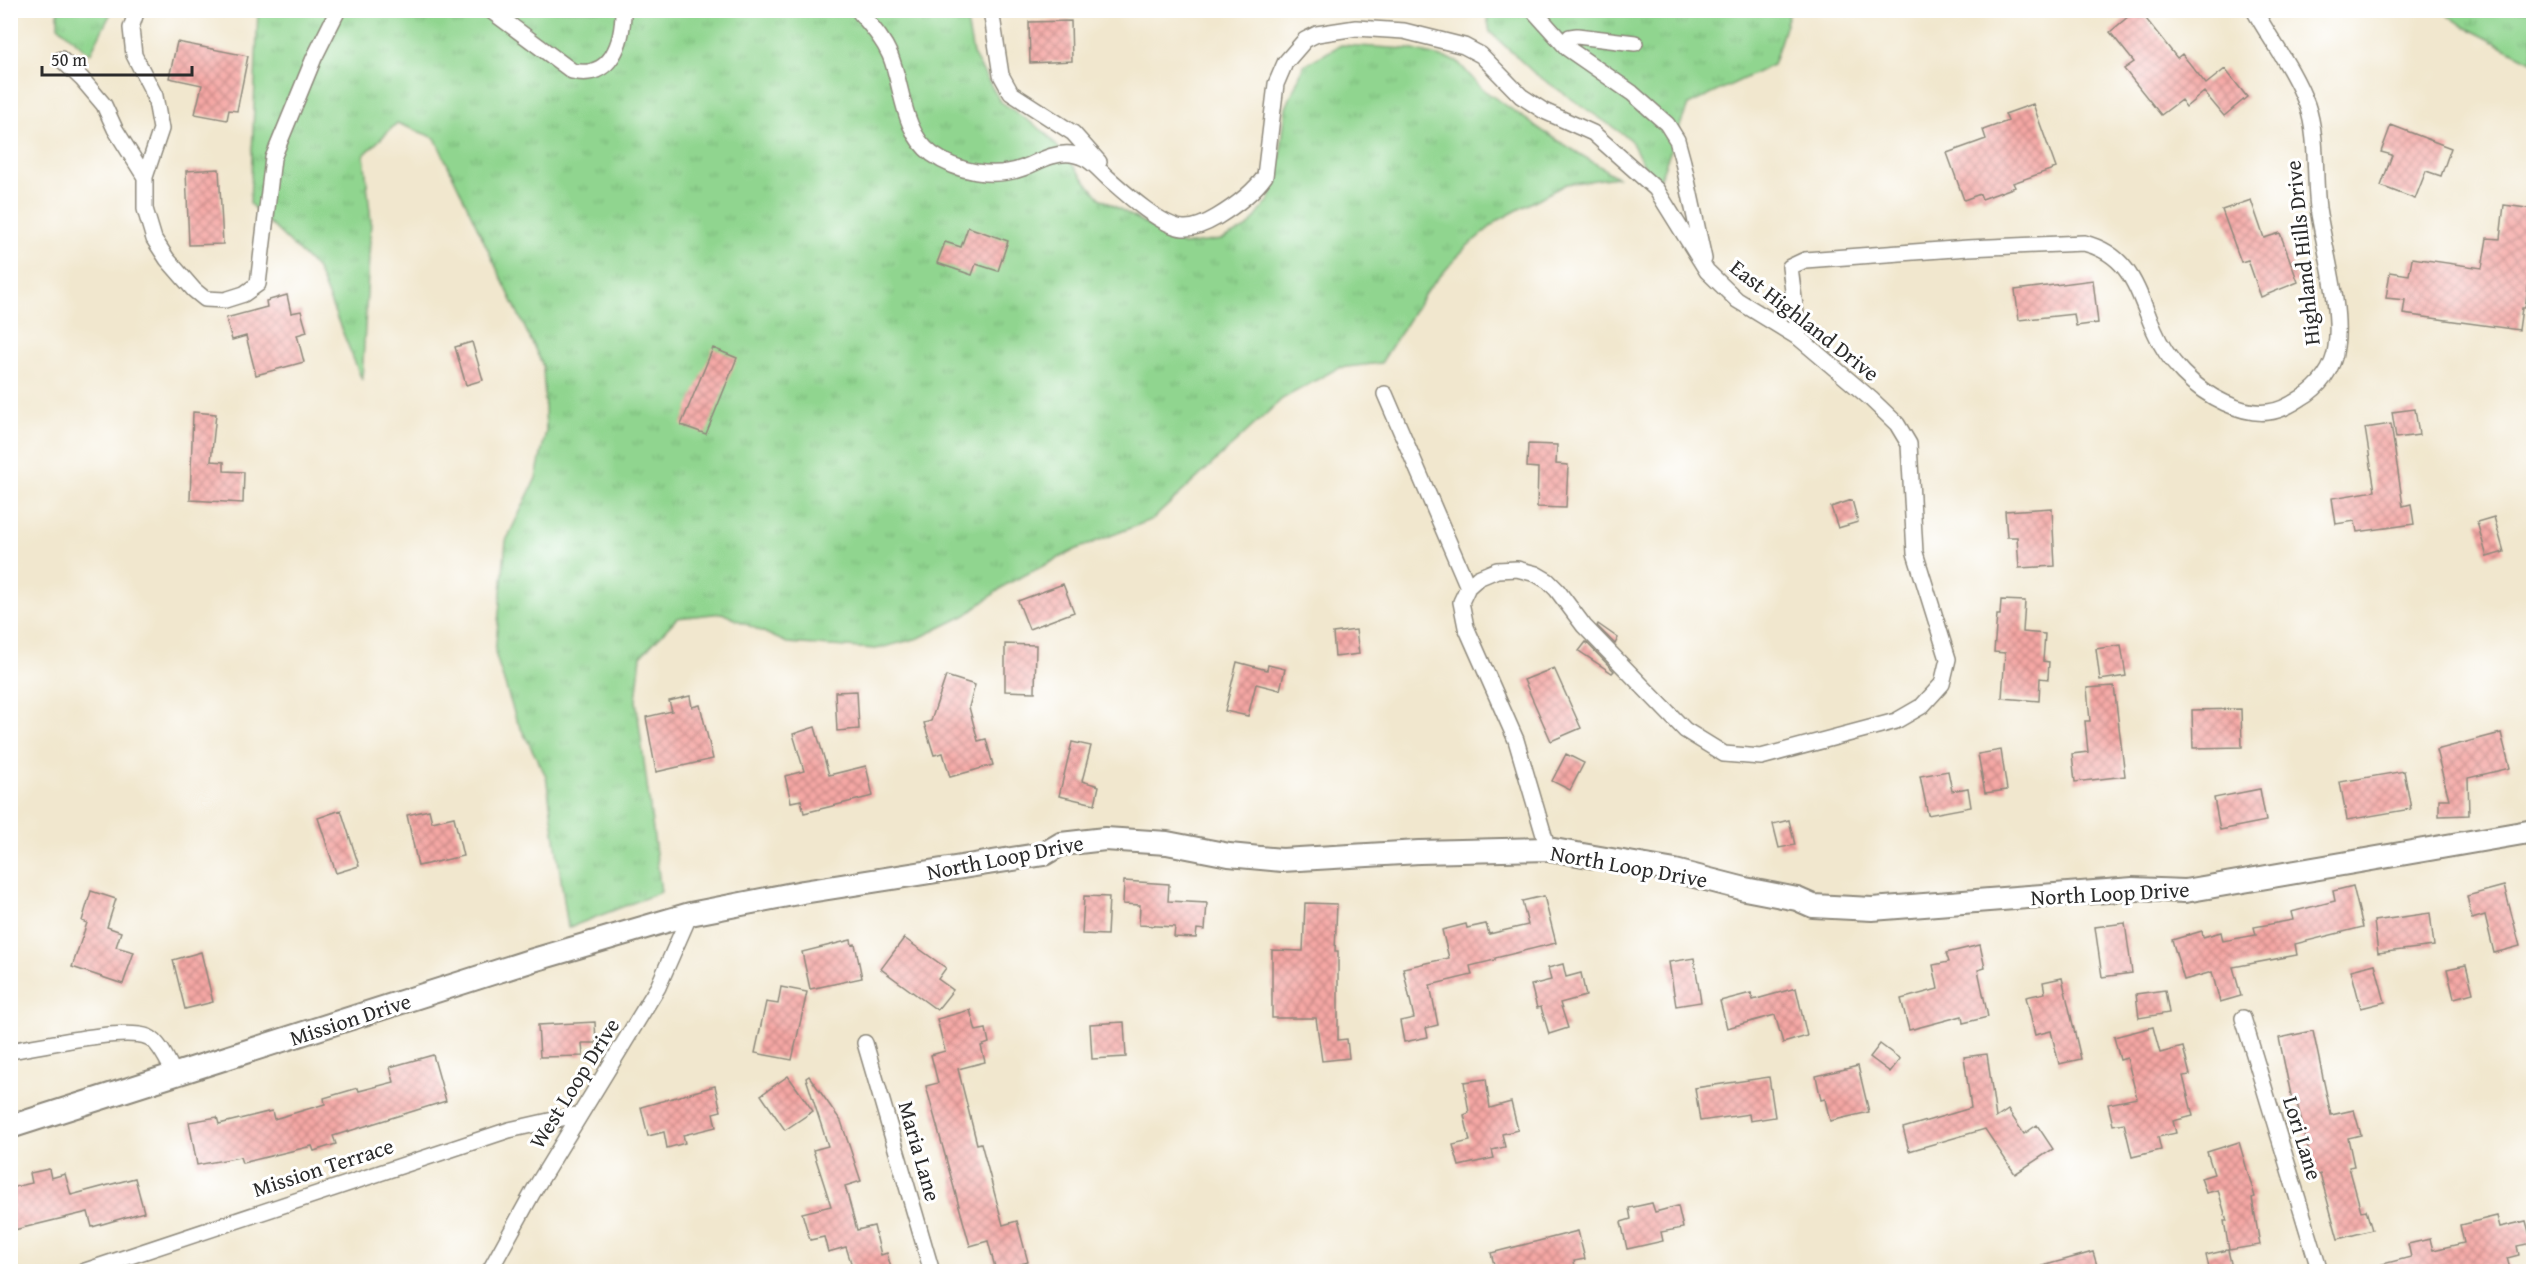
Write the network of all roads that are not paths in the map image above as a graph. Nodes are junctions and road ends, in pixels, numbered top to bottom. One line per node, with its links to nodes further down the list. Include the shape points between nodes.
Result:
1 (137, 10): 12 (street, via 130,28 134,55 155,96 161,129)
2 (338, 10): 12 (street, via 273,158 258,284 225,300 205,298 194,290 154,239 145,209)
3 (490, 10): 4 (street, via 572,71 584,74 604,66 614,54 623,25)
4 (623, 10)
5 (858, 10): 13 (street, East Highland Drive, via 880,36 914,130 930,153 970,171 988,173 1020,169 1056,154 1070,153 1095,164)
6 (991, 10): 13 (street, via 1001,75 1011,93 1073,133)
7 (1533, 10): 10 (street)
8 (2254, 10): 15 (street, Highland Hills Drive, via 2299,84 2308,108 2336,321 2336,348 2329,370 2318,384 2290,405 2270,412 2235,408 2185,377 2154,332 2141,296 2120,261 2084,243 1805,260 1790,267)
9 (1635, 43): 10 (street, via 1577,36 1570,37)
10 (1567, 48): 14 (street, via 1632,93 1667,124 1677,140 1683,162)
11 (61, 59): 12 (street, via 104,105)
12 (145, 177)
13 (1123, 189): 14 (street, East Highland Drive, via 1169,224 1183,228 1209,222 1229,210 1265,176 1276,84 1298,45 1334,30 1404,31 1464,45 1481,55 1521,96 1593,133 1656,189)
14 (1707, 271): 15 (street, East Highland Drive, via 1737,300)
15 (1799, 338): 17 (street, East Highland Drive, via 1897,424 1909,444 1915,553 1948,659 1942,684 1922,706 1896,721 1761,757 1724,754 1685,730 1584,626 1548,581 1517,569 1497,570)
16 (1385, 394): 17 (street)
17 (1468, 587): 19 (street, via 1461,602 1466,627 1516,740)
18 (2534, 831): 19 (street, North Loop Drive, via 2185,891 2133,890 1872,909 1814,906 1675,871)
19 (1548, 849): 20 (street, North Loop Drive, via 1282,860 1167,843 1077,841 1061,844 1044,854 793,893)
20 (690, 914): 24 (street, Mission Drive); 25 (street, West Loop Drive, via 658,987)
21 (2243, 1018): 30 (street, Lori Lane)
22 (865, 1043): 29 (street, Maria Lane)
23 (10, 1051): 24 (street, via 126,1032 150,1038)
24 (175, 1075): 26 (street, Mission Drive)
25 (580, 1114): 27 (street, Mission Terrace, via 509,1130); 28 (street, West Loop Drive)
26 (10, 1127)
27 (82, 1272)
28 (489, 1272)
29 (932, 1272)
30 (2320, 1272)

